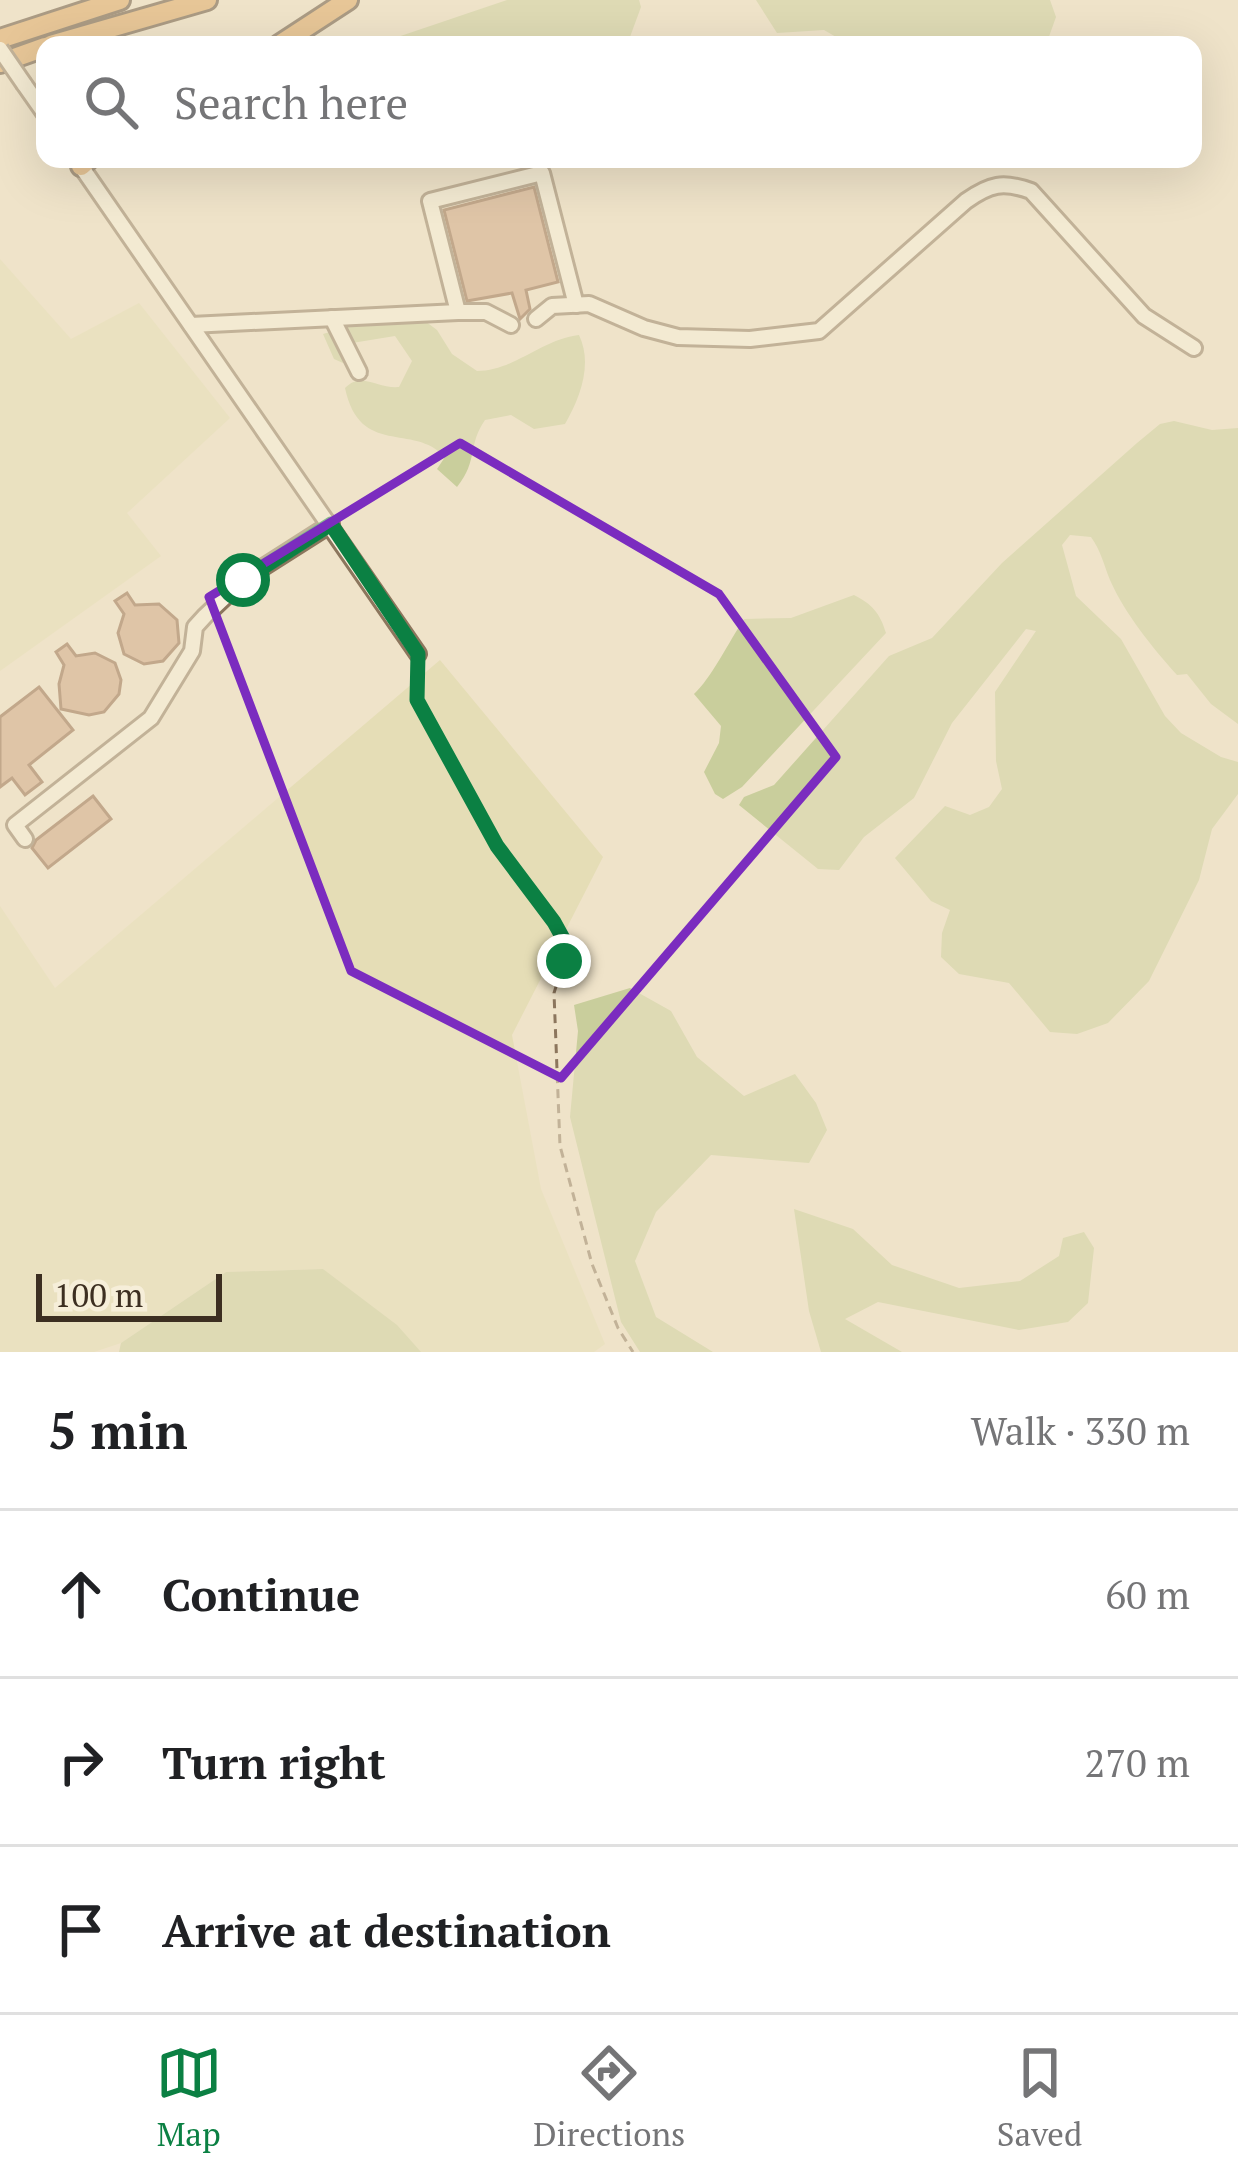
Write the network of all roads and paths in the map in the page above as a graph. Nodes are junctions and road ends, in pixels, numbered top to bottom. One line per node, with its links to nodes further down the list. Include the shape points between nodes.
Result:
1 (76, 0): 7 (highway)
2 (121, 0): 7 (highway)
3 (207, 0): 5 (highway)
4 (348, 0): 6 (highway)
5 (83, 36)
6 (293, 36)
7 (3, 41): 10 (street, bridge)
8 (36, 50): 9 (highway)
9 (0, 63)
10 (36, 100)
11 (87, 168): 16 (street)
12 (576, 305): 13 (street, via 542,173 430,201); 15 (street, via 552,306); 18 (street, via 678,337 819,331 966,201 988,185 1011,184 1030,191 1144,316)
13 (458, 312): 14 (street); 17 (street, via 486,312)
14 (332, 318): 16 (street); 19 (street)
15 (536, 319)
16 (191, 325): 20 (street)
17 (511, 325)
18 (1193, 348)
19 (359, 371)
20 (331, 524): 21 (street); 22 (street, via 243,580 205,616 152,718 16,825)
21 (418, 654): 23 (path, via 417,700 497,846 565,942 554,993 560,1146 592,1264)
22 (25, 839)
23 (633, 1352)

